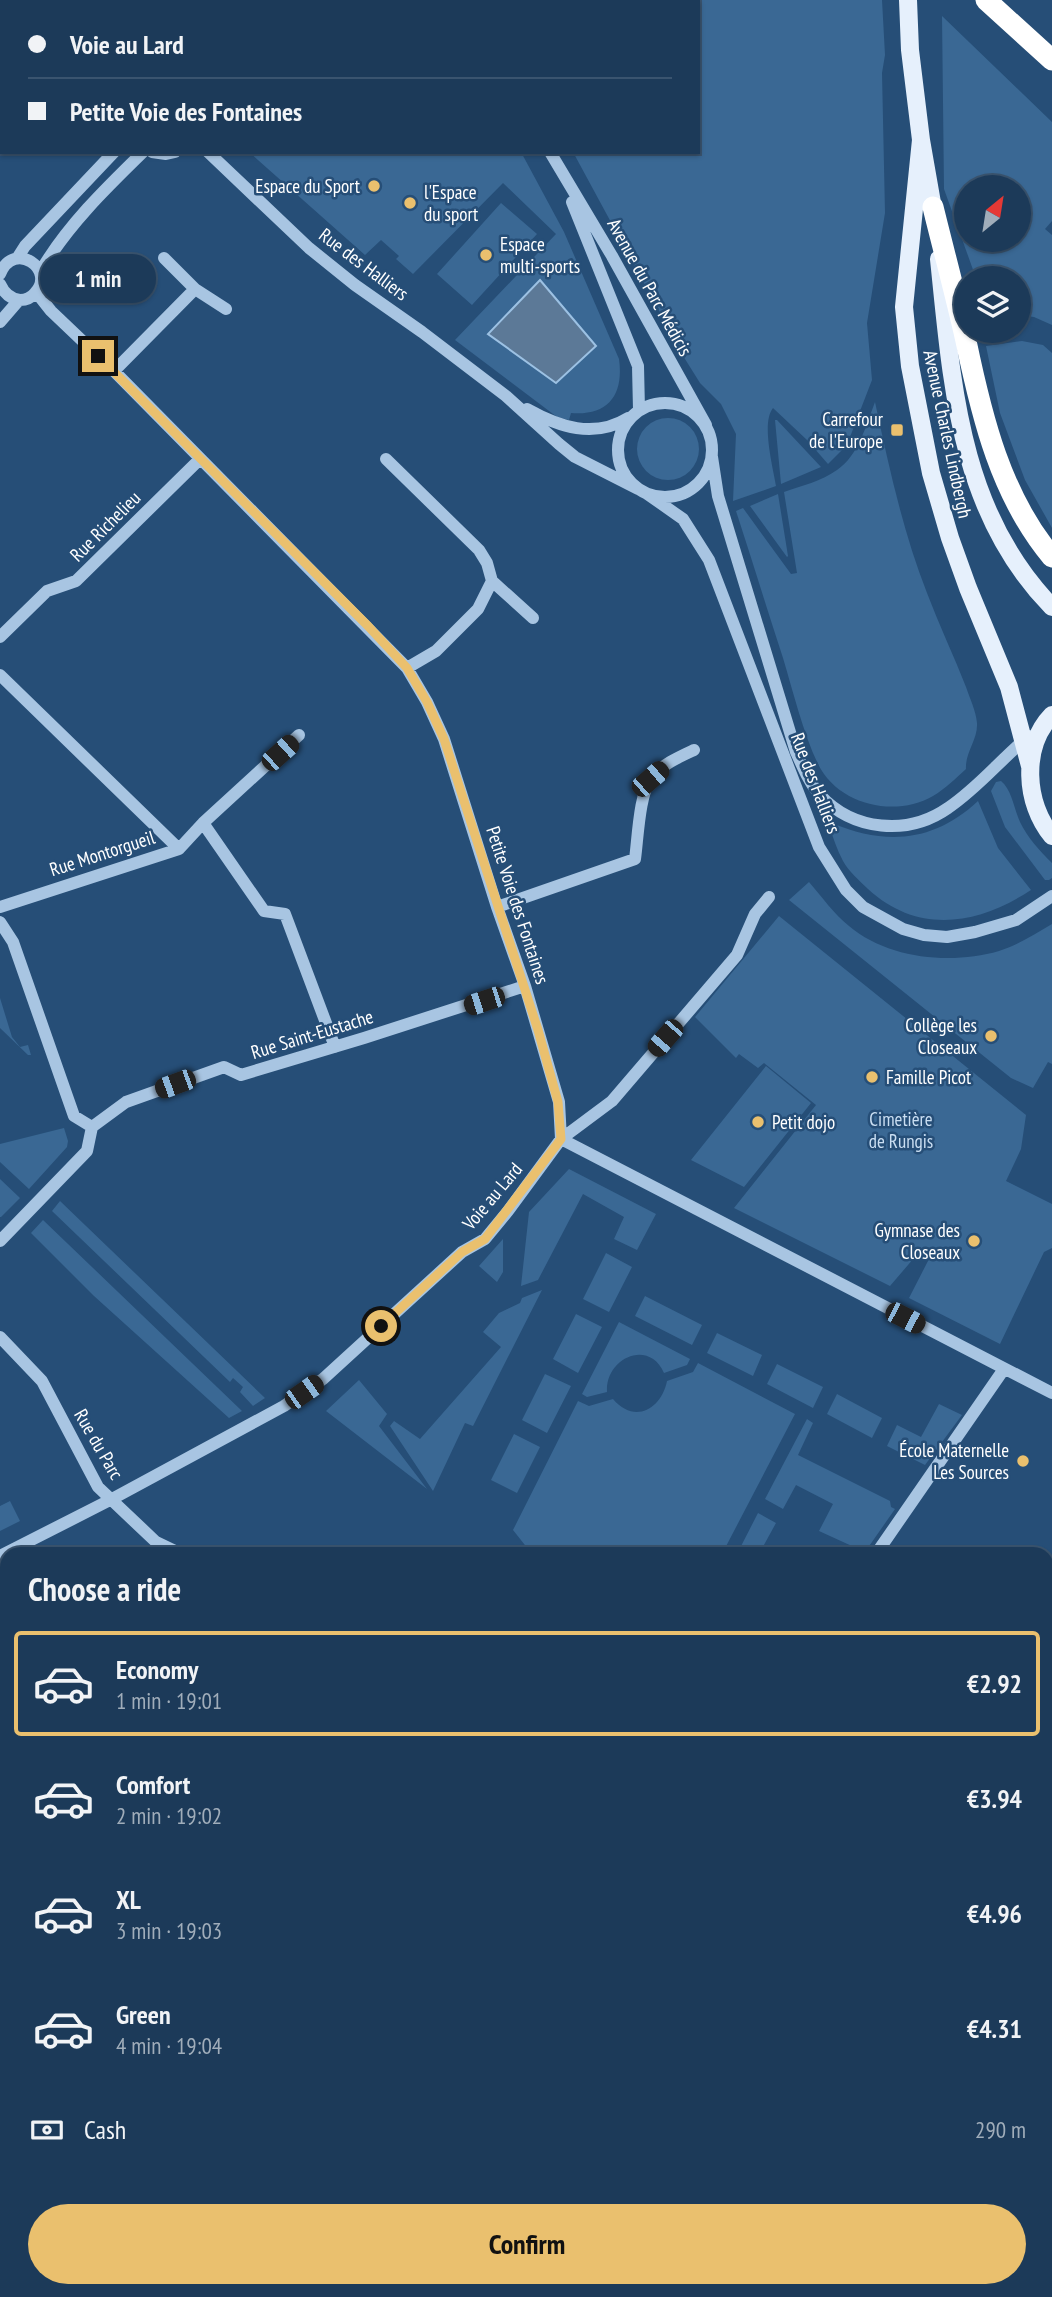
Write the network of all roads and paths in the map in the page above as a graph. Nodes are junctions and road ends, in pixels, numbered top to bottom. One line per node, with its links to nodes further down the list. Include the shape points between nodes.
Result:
1 (908, 0): 4 (main road, Avenue Charles Lindbergh)
2 (986, 0): 3 (highway)
3 (1052, 60)
4 (921, 140): 10 (main road, Avenue Charles Lindbergh); 38 (main road, Avenue Charles Lindbergh, via 904,307 910,366 931,472 950,538 1009,687)
5 (112, 154): 11 (street)
6 (141, 154): 13 (street, via 66,232)
7 (210, 154): 22 (street, Rue des Halliers, via 309,248)
8 (551, 154): 9 (street, Avenue du Parc Médicis)
9 (559, 169): 23 (street, Avenue du Parc Médicis, via 638,366); 24 (street, Avenue du Parc Médicis)
10 (933, 207): 29 (highway, via 984,422 1006,481); 31 (main road, Avenue Charles Lindbergh, via 949,361 970,464 982,502 1004,545)
11 (18, 257): 13 (street, via 32,261); 14 (street)
12 (164, 258): 16 (street)
13 (40, 272): 17 (street)
14 (0, 274)
15 (0, 284): 18 (street, via 7,295)
16 (195, 289): 19 (street); 21 (street)
17 (36, 292): 18 (street); 21 (street, Petite Voie des Fontaines)
18 (19, 300): 20 (street)
19 (226, 309)
20 (0, 322)
21 (114, 371): 26 (street, Petite Voie des Fontaines)
22 (506, 396): 23 (street, Rue des Halliers, via 572,429 610,427); 28 (street, Rue des Halliers, via 575,457)
23 (636, 413): 24 (street, via 657,403 676,403 693,411); 28 (street, via 620,436 619,460 629,481)
24 (706, 425): 25 (street)
25 (712, 457): 28 (street, via 704,478 688,492 667,497); 38 (street, Rue des Halliers, via 718,496 796,752 819,795 869,824 909,825 948,808)
26 (200, 459): 33 (street, Rue Richelieu, via 76,581 47,591); 34 (street, Petite Voie des Fontaines)
27 (386, 459): 30 (street, via 479,550)
28 (642, 491): 44 (street, Rue des Halliers, via 683,519 709,560 819,847 846,890 863,907 903,929 947,937 1016,919)
29 (1052, 557)
30 (492, 581): 32 (street); 34 (street, via 478,609 436,651)
31 (1052, 607)
32 (533, 618)
33 (0, 638)
34 (407, 668): 47 (street, Petite Voie des Fontaines, via 444,739)
35 (0, 675): 43 (street)
36 (1050, 718): 38 (street, Rue des Halliers); 40 (main road, via 1037,739)
37 (299, 735): 41 (street, Rue Montorgueil)
38 (1023, 741): 40 (main road, Avenue Charles Lindbergh)
39 (694, 750): 47 (street, via 650,779 635,859)
40 (1030, 766): 42 (main road, via 1032,797)
41 (203, 823): 43 (street, Rue Montorgueil); 50 (street, via 264,911 285,914)
42 (1052, 836)
43 (179, 849): 46 (street, Rue Montorgueil)
44 (1052, 896)
45 (769, 897): 52 (street, Voie au Lard, via 755,914 737,955 621,1091)
46 (0, 907)
47 (497, 907): 49 (street, Petite Voie des Fontaines)
48 (0, 922): 51 (street, via 13,942 74,1116)
49 (525, 986): 50 (street, Rue Saint-Eustache); 52 (street, Petite Voie des Fontaines, via 558,1102)
50 (335, 1048): 51 (street, Rue Saint-Eustache, via 241,1075 224,1067 126,1102)
51 (92, 1127): 53 (street, via 87,1151)
52 (561, 1139): 55 (street); 57 (street, Voie au Lard, via 485,1239 462,1252 323,1379 284,1406)
53 (0, 1241)
54 (0, 1336): 57 (street, Rue du Parc, via 42,1381 97,1487)
55 (1004, 1368): 56 (street); 60 (street)
56 (1052, 1393)
57 (112, 1499): 58 (street, Voie au Lard); 59 (street, Rue du Parc)
58 (18, 1547)
59 (166, 1547)
60 (881, 1547)

